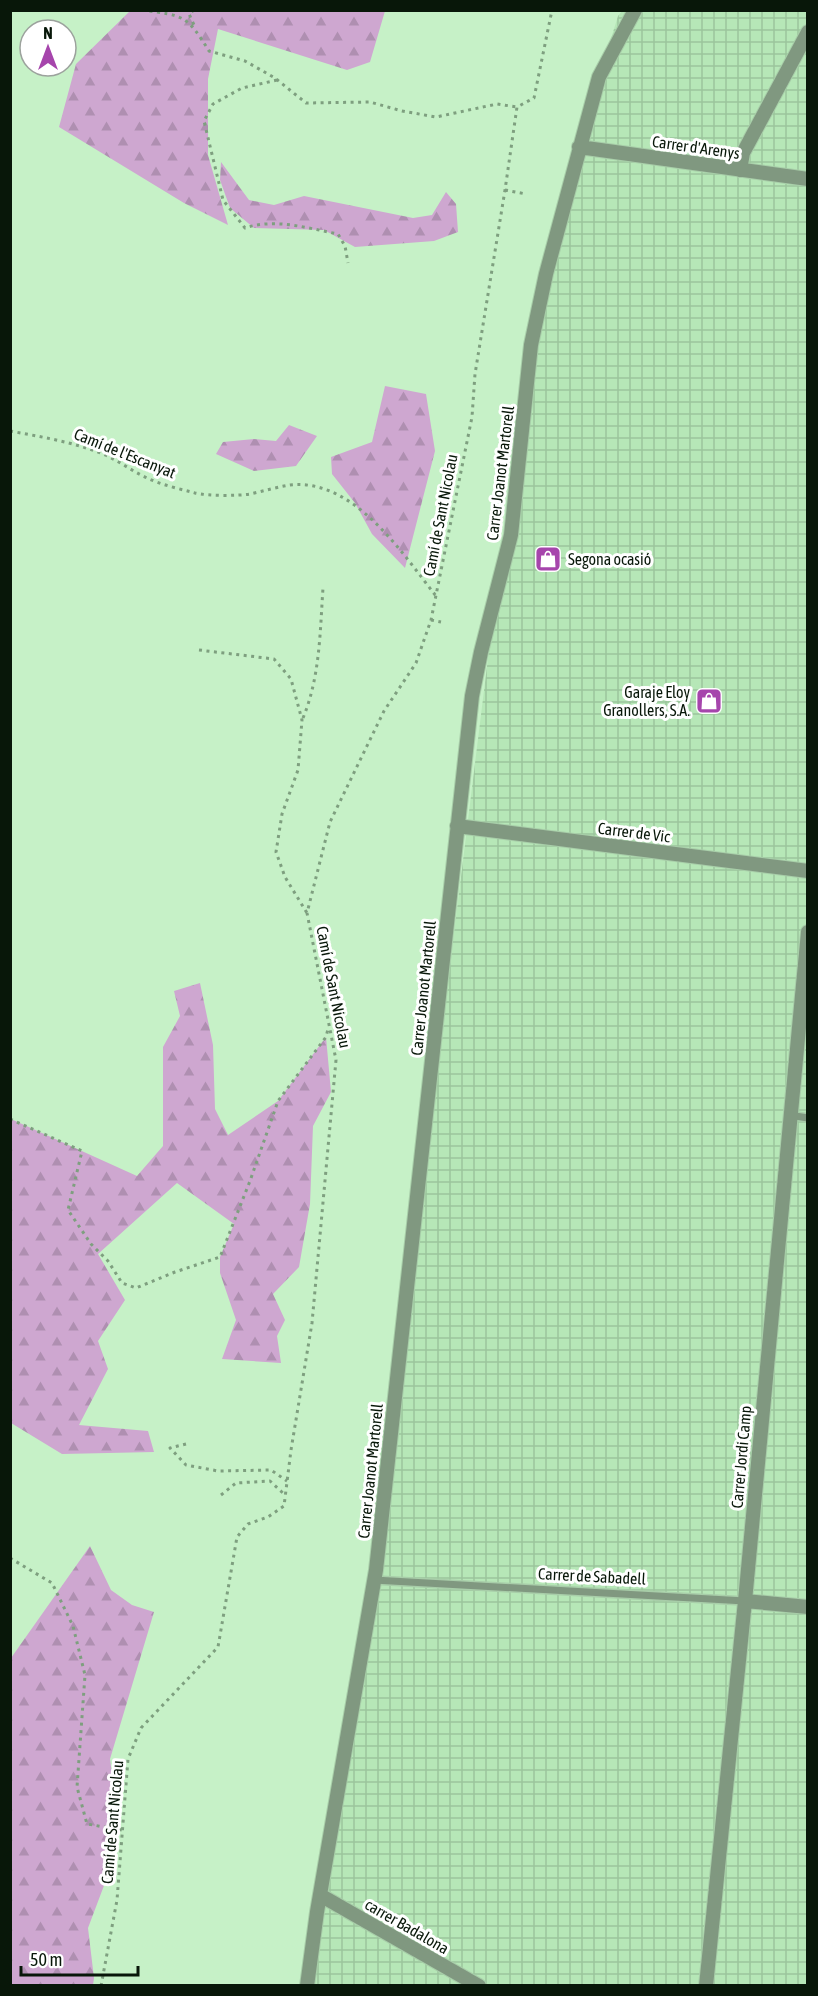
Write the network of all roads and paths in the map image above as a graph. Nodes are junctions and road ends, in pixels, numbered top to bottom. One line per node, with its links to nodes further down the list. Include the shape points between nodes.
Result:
1 (142, 10): 5 (path, via 179,15)
2 (194, 10): 5 (path, via 189,14)
3 (552, 10): 8 (path, via 534,98)
4 (635, 10): 9 (street, Carrer Joanot Martorell, via 599,77)
5 (195, 29): 7 (path, via 209,51 245,61)
6 (807, 32): 10 (street, via 743,153)
7 (277, 80): 8 (path, via 306,103 370,102 436,117 497,104); 14 (path, via 242,88 213,104 204,121 223,200 245,228 260,223 292,225 338,234)
8 (517, 107): 12 (path, Camí de Sant Nicolau)
9 (579, 147): 10 (street, Carrer d'Arenys); 22 (street, Carrer Joanot Martorell, via 531,345 512,535 472,696)
10 (740, 170): 11 (street, Carrer d'Arenys)
11 (807, 179)
12 (505, 190): 13 (path); 17 (path, Camí de Sant Nicolau, via 475,374 472,417)
13 (526, 194)
14 (348, 263)
15 (10, 431): 17 (path, Camí de l'Escanyat, via 63,440 105,455 149,479 198,494 247,495 302,484 324,489 346,499 371,518)
16 (323, 588): 21 (path, via 317,664 311,699)
17 (436, 596): 18 (path, Camí de Sant Nicolau)
18 (431, 620): 19 (path); 24 (path, Camí de Sant Nicolau, via 416,663 384,711 330,822)
19 (441, 622)
20 (199, 650): 21 (path, via 274,659 291,679)
21 (302, 720): 24 (path, via 298,770 282,814 276,852)
22 (457, 826): 23 (street, Carrer de Vic); 35 (street, Carrer Joanot Martorell)
23 (807, 871)
24 (306, 913): 26 (path, Camí de Sant Nicolau)
25 (807, 932): 27 (street, Carrer Jordi Camp)
26 (329, 1026): 29 (path, via 326,1037 278,1101 220,1257 136,1288 122,1283 68,1210 82,1151); 31 (path, Camí de Sant Nicolau, via 336,1060 326,1187 312,1323)
27 (789, 1115): 28 (lane); 36 (street, Carrer Jordi Camp)
28 (807, 1118)
29 (10, 1119)
30 (186, 1444): 31 (path, via 171,1448 186,1465 218,1471 271,1470)
31 (287, 1481): 33 (path, Camí de Sant Nicolau)
32 (221, 1495): 33 (path, via 236,1483 270,1481)
33 (285, 1495): 38 (path, Camí de Sant Nicolau, via 284,1506 248,1524 237,1537 218,1647 141,1728 128,1759)
34 (10, 1558): 38 (path, via 52,1583 73,1626 85,1675 77,1787 87,1824)
35 (374, 1580): 36 (lane, Carrer de Sabadell); 39 (street, Carrer Joanot Martorell)
36 (745, 1601): 37 (street, Carrer de Sabadell); 43 (street, Carrer Jordi Camp)
37 (807, 1607)
38 (122, 1830): 40 (path, Camí de Sant Nicolau, via 117,1900)
39 (320, 1895): 41 (street, Carrer Joanot Martorell); 42 (street, carrer Badalona)
40 (101, 1986)
41 (307, 1986)
42 (478, 1986)
43 (706, 1986)

